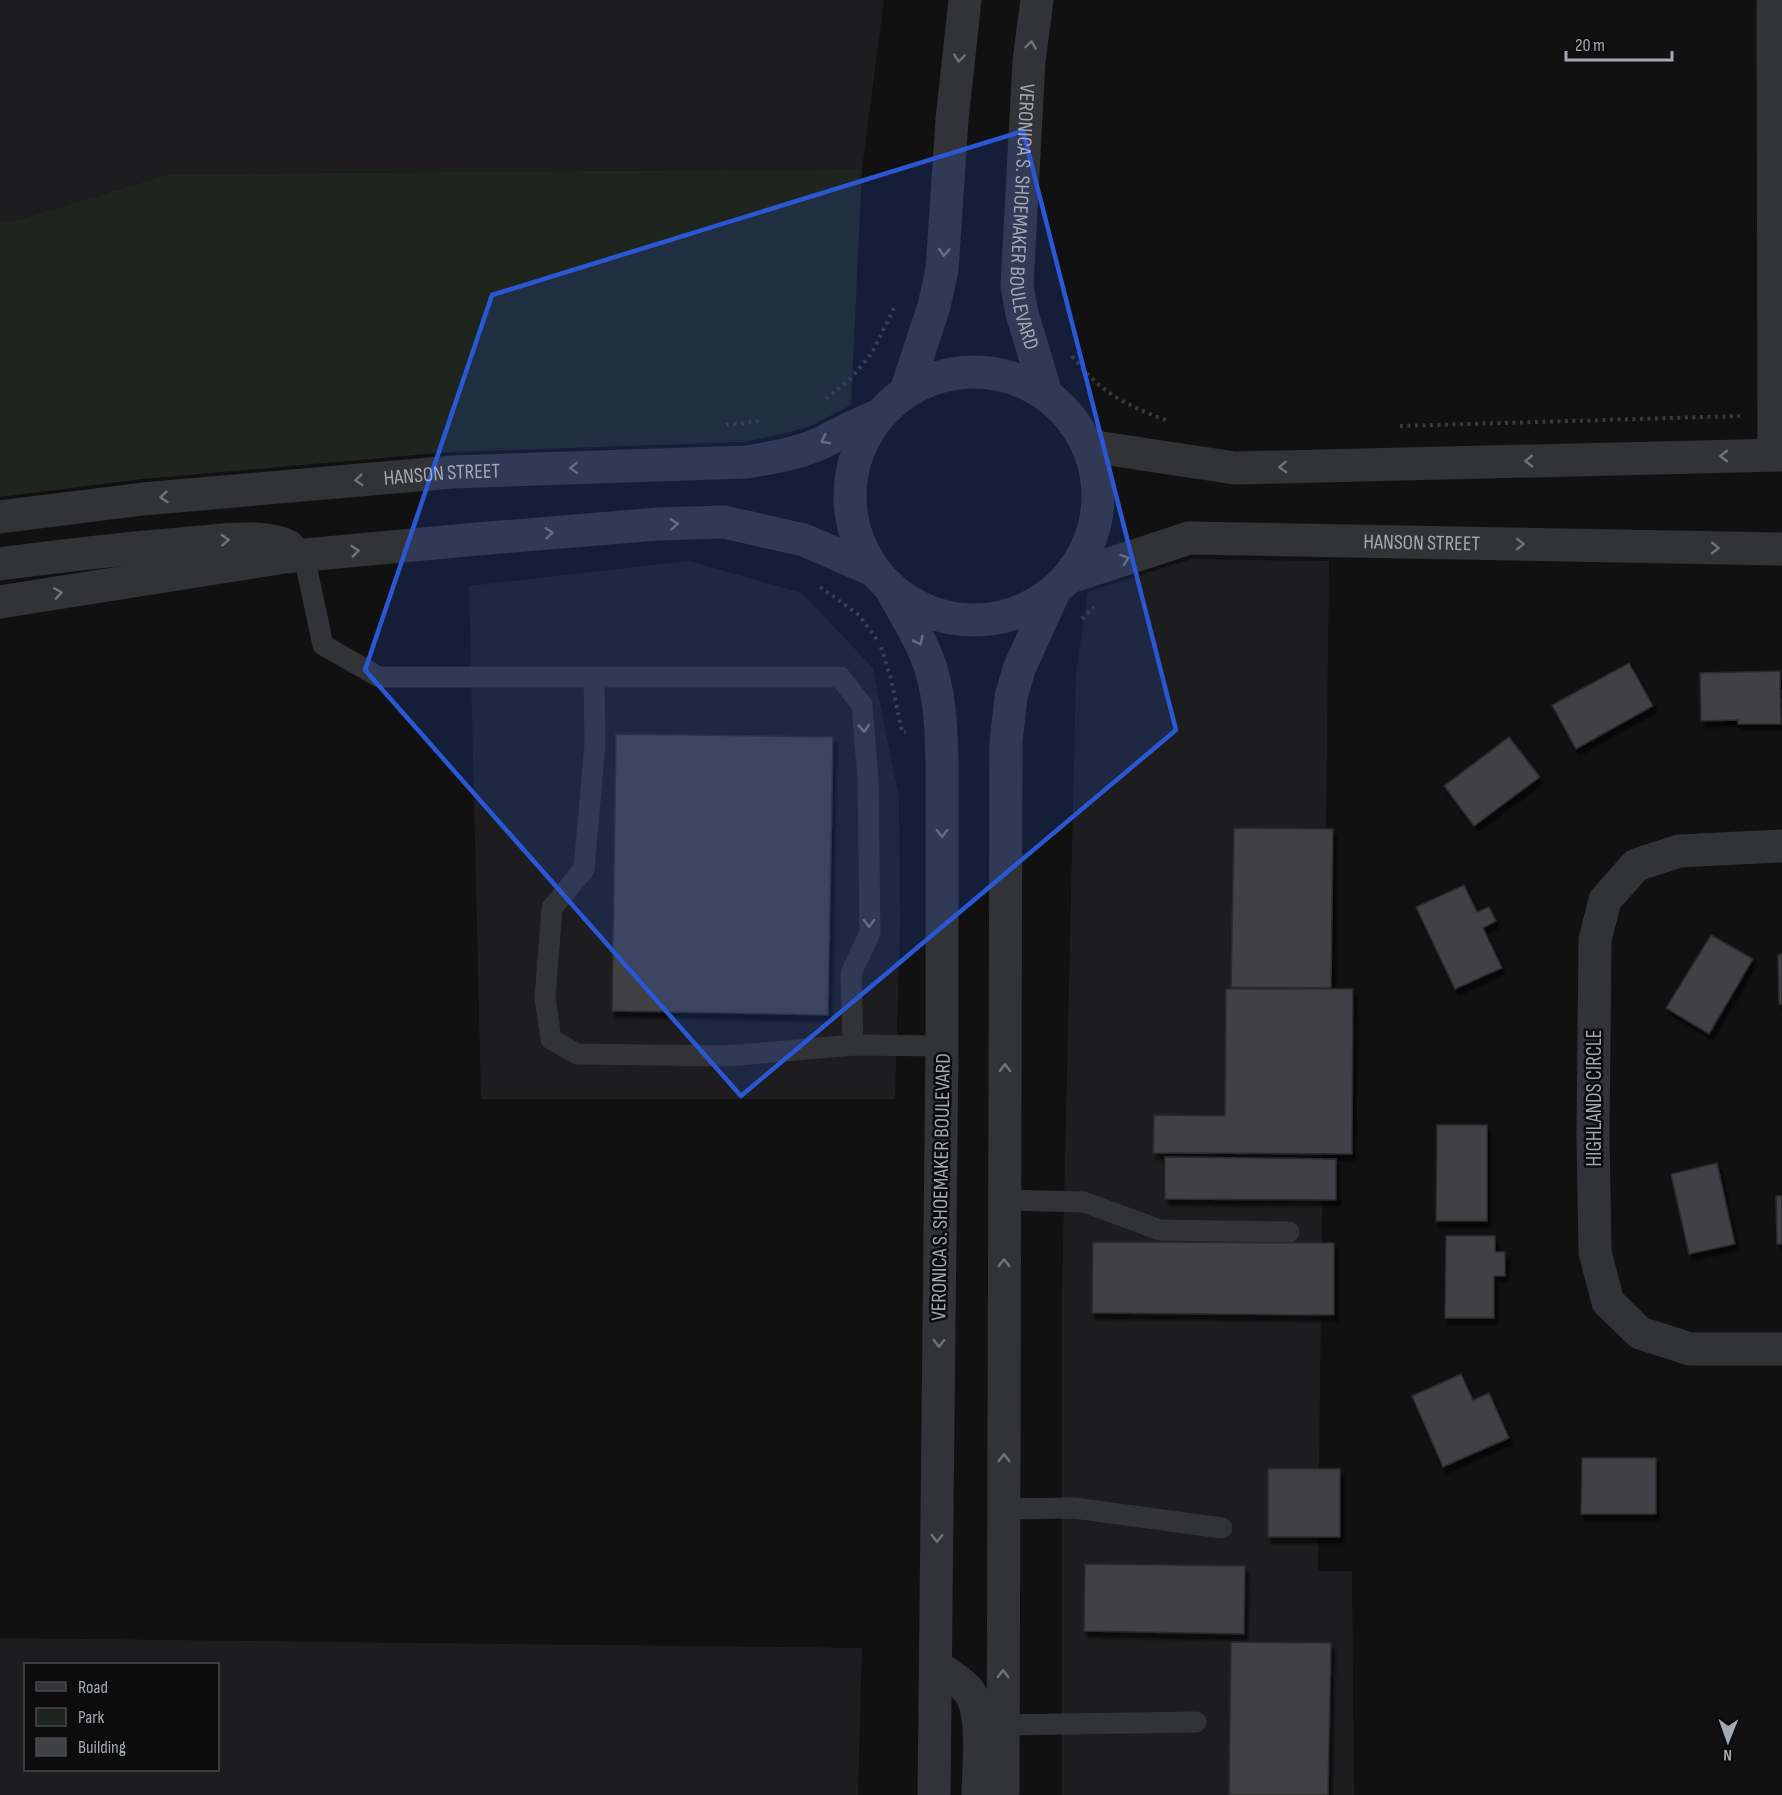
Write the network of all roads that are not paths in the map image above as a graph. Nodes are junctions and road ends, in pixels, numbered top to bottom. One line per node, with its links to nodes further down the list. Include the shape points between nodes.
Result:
1 (965, 0): 4 (street, one-way to 4, via 942,270)
2 (1037, 0): 5 (street, VERONICA S. SHOEMAKER BOULEVARD, one-way to 2, via 1017,286 1029,61)
3 (1773, 0): 8 (street, via 1774,417)
4 (906, 391): 5 (street, HANSON STREET, via 939,376 976,370 1013,376); 6 (street, HANSON STREET)
5 (1046, 393): 7 (street, HANSON STREET, via 1072,416)
6 (878, 416): 9 (street, HANSON STREET, one-way to 9, via 817,445 746,462 452,472 143,499); 13 (street, HANSON STREET, via 860,444 851,476 850,510 858,542)
7 (1089, 446): 8 (street, one-way to 7, via 1234,468); 14 (street, HANSON STREET, via 1099,479 1098,514 1089,547)
8 (1778, 454)
9 (0, 517)
10 (1782, 549): 14 (street, HANSON STREET, one-way to 10, via 1189,538)
11 (304, 556): 12 (street, one-way to 11, via 107,549 233,539 282,543); 13 (street, HANSON STREET, one-way to 13, via 658,524 724,522 804,540); 15 (street, HANSON STREET, one-way to 11); 16 (lane, via 323,645 379,677)
12 (0, 564)
13 (883, 580): 14 (street, HANSON STREET, via 921,608 955,619 990,619 1023,610); 19 (street, VERONICA S. SHOEMAKER BOULEVARD, one-way to 19, via 927,658 938,700)
14 (1062, 585): 20 (street, one-way to 14, via 1006,742 1019,669)
15 (0, 602)
16 (594, 677): 18 (lane, one-way to 18, via 840,677 862,705 868,778 870,933 851,973); 18 (lane, via 595,744 585,869 552,908 545,998 551,1039 577,1054 727,1056)
17 (1782, 846): 22 (street, HIGHLANDS CIRCLE, via 1678,851 1636,865 1605,900 1595,940 1593,1134 1595,1252 1608,1302 1640,1333 1690,1349)
18 (853, 1045): 19 (lane)
19 (942, 1046): 25 (street, VERONICA S. SHOEMAKER BOULEVARD, one-way to 25)
20 (1005, 1200): 21 (lane, via 1084,1202 1160,1230); 23 (street, one-way to 20)
21 (1289, 1232)
22 (1782, 1348)
23 (1004, 1509): 24 (lane, via 1074,1508); 27 (street, one-way to 23)
24 (1222, 1528)
25 (936, 1666): 28 (street, VERONICA S. SHOEMAKER BOULEVARD); 29 (street, via 968,1689 974,1700 978,1718)
26 (1196, 1722): 27 (lane)
27 (1003, 1725): 30 (street)
28 (934, 1795)
29 (978, 1795)
30 (1003, 1795)

